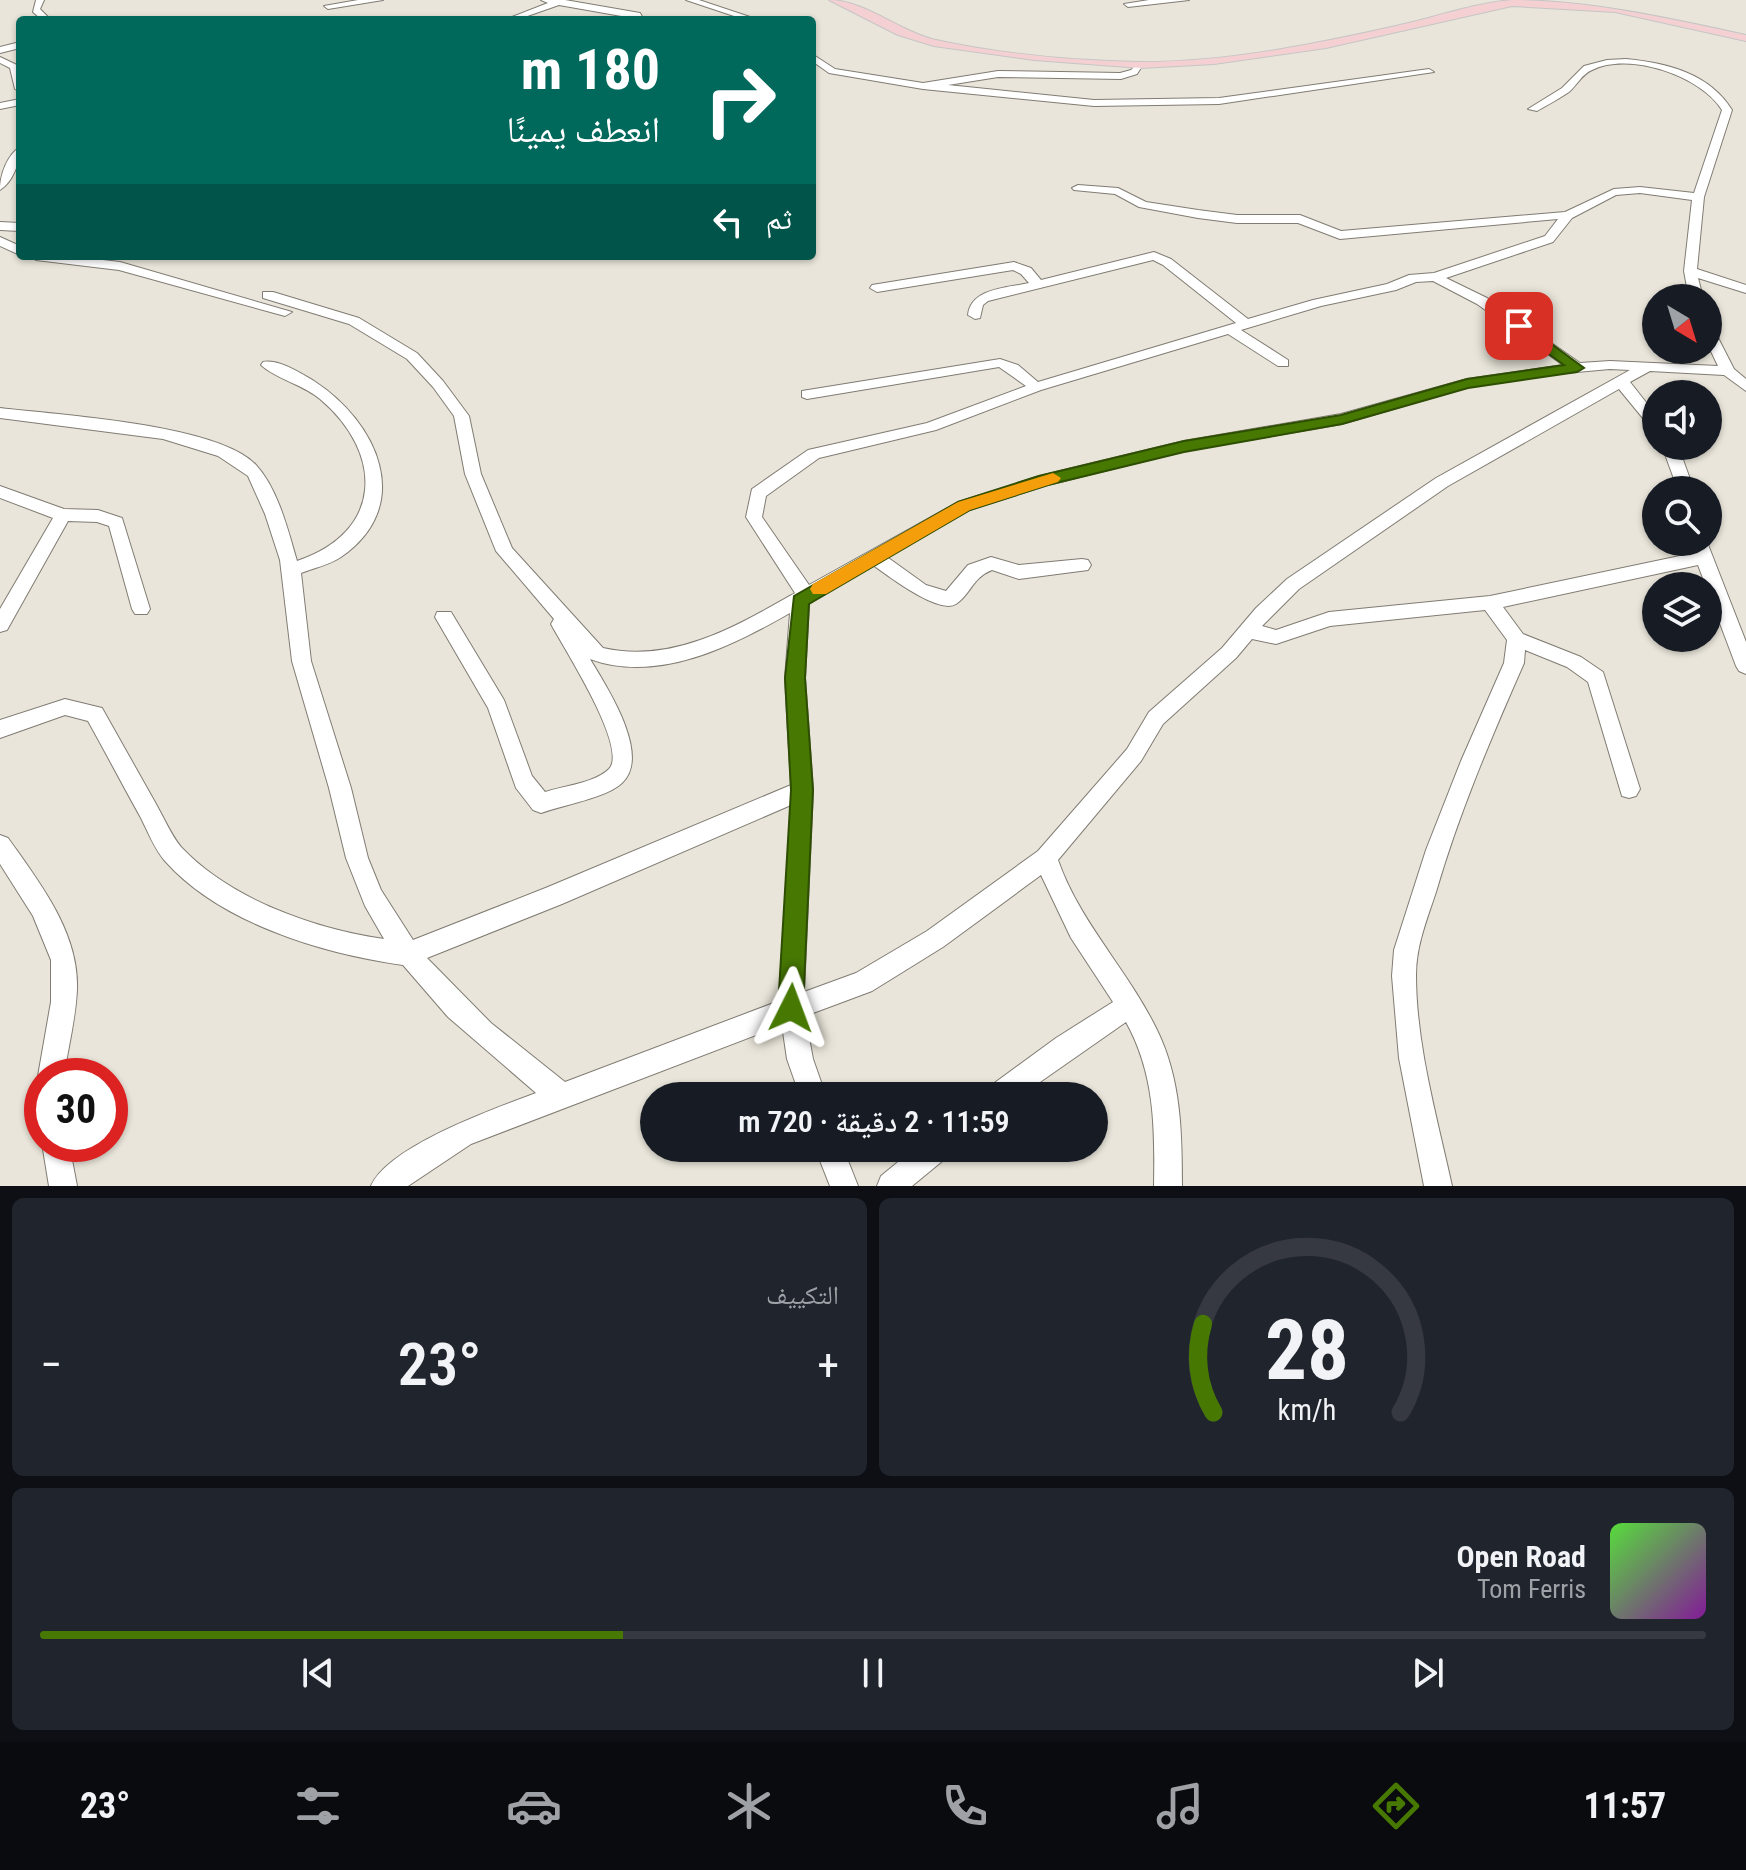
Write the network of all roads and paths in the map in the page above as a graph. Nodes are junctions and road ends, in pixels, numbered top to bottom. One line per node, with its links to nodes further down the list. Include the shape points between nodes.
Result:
1 (379, 0): 8 (street)
2 (545, 0): 6 (street)
3 (690, 0): 13 (street)
4 (834, 0): 17 (main road, via 934,43)
5 (1185, 0): 7 (street)
6 (562, 1): 9 (street); 10 (street)
7 (1128, 4)
8 (328, 6)
9 (602, 8): 11 (street); 12 (street)
10 (519, 16)
11 (584, 16)
12 (638, 16)
13 (742, 16)
14 (1746, 38): 17 (main road, via 1615,9 1512,3 1326,45)
15 (0, 60): 19 (street, via 14,66)
16 (816, 60): 20 (street, via 832,71)
17 (1141, 65): 20 (street, via 1121,76 998,74)
18 (1429, 72): 20 (street, via 1219,101 1094,103)
19 (16, 74)
20 (930, 86)
21 (1533, 109): 25 (street, via 1599,63 1640,62 1689,78 1718,95 1727,110)
22 (16, 157): 23 (street)
23 (0, 187)
24 (1078, 188): 26 (street, via 1118,191 1143,205 1211,216 1300,219 1336,235)
25 (1698, 197): 26 (street, via 1621,191); 28 (street)
26 (1568, 215): 29 (street, via 1549,239)
27 (70, 260): 36 (street, via 120,266 299,315)
28 (1690, 271): 30 (street); 33 (street)
29 (1435, 277): 37 (street, via 1414,278); 42 (street, via 1482,301)
30 (1693, 284)
31 (1038, 285): 32 (street, via 1014,266); 35 (street, via 983,298); 37 (street, via 1154,256)
32 (877, 288)
33 (1746, 289)
34 (268, 295): 36 (street)
35 (975, 315)
36 (347, 319): 60 (street, via 412,356 461,416 473,474 505,551)
37 (1247, 325): 38 (street)
38 (1231, 330): 40 (street); 46 (street)
39 (1722, 359): 44 (street)
40 (1283, 363)
41 (268, 365): 57 (street, via 296,373 343,411 366,440 374,470 373,498 359,526 336,552)
42 (1577, 368): 43 (street); 55 (street, via 1467,383 1342,419 1184,446 1045,480 964,506)
43 (1645, 368): 44 (street); 45 (street)
44 (1728, 371): 47 (street)
45 (1621, 381): 49 (street); 64 (street, via 1425,493 1293,584)
46 (1036, 387): 48 (street, via 1000,363); 58 (street, via 931,427 814,454 767,484 754,501 754,517)
47 (1746, 387)
48 (807, 394)
49 (1642, 407)
50 (0, 413): 57 (street, via 159,435 202,443 233,456 260,484)
51 (0, 492): 52 (street)
52 (63, 515): 61 (street, via 116,522); 63 (street)
53 (1676, 556): 59 (street)
54 (1702, 556): 66 (street)
55 (874, 557): 56 (street, via 920,590 950,599 974,570 991,563 1019,572); 58 (street)
56 (1082, 565)
57 (291, 570): 72 (street, via 298,643 355,854 372,897)
58 (804, 599): 60 (street, via 727,640 680,654 622,660 597,654); 69 (street, via 795,678)
59 (1490, 603): 64 (street, via 1329,619 1284,636); 65 (street)
60 (552, 607): 62 (street, via 610,714 625,748 624,767 615,777 541,803 523,781 497,706)
61 (141, 609)
62 (444, 617)
63 (0, 625)
64 (1250, 631): 71 (street, via 1156,718 1125,766)
65 (1516, 639): 68 (street, via 1574,662 1596,678); 87 (street, via 1514,663 1465,776 1406,950 1412,1058)
66 (1746, 666)
67 (0, 729): 72 (street, via 65,707 95,714 171,852 213,888 262,914 352,946)
68 (1629, 789)
69 (802, 790): 72 (street); 74 (street)
70 (0, 845): 75 (street, via 55,932 62,959 65,979)
71 (1046, 858): 73 (street, via 1062,902); 74 (street, via 935,939 863,982)
72 (407, 954): 78 (street, via 490,1040)
73 (1129, 1006): 77 (street); 86 (street, via 1150,1042 1168,1107)
74 (791, 1008): 76 (street); 78 (street)
75 (54, 1058)
76 (808, 1082)
77 (1017, 1082)
78 (563, 1097): 83 (street, via 463,1134)
79 (58, 1162): 82 (street)
80 (835, 1162): 84 (street)
81 (919, 1162): 85 (street)
82 (63, 1186)
83 (385, 1186)
84 (844, 1186)
85 (891, 1186)
86 (1168, 1186)
87 (1438, 1186)

